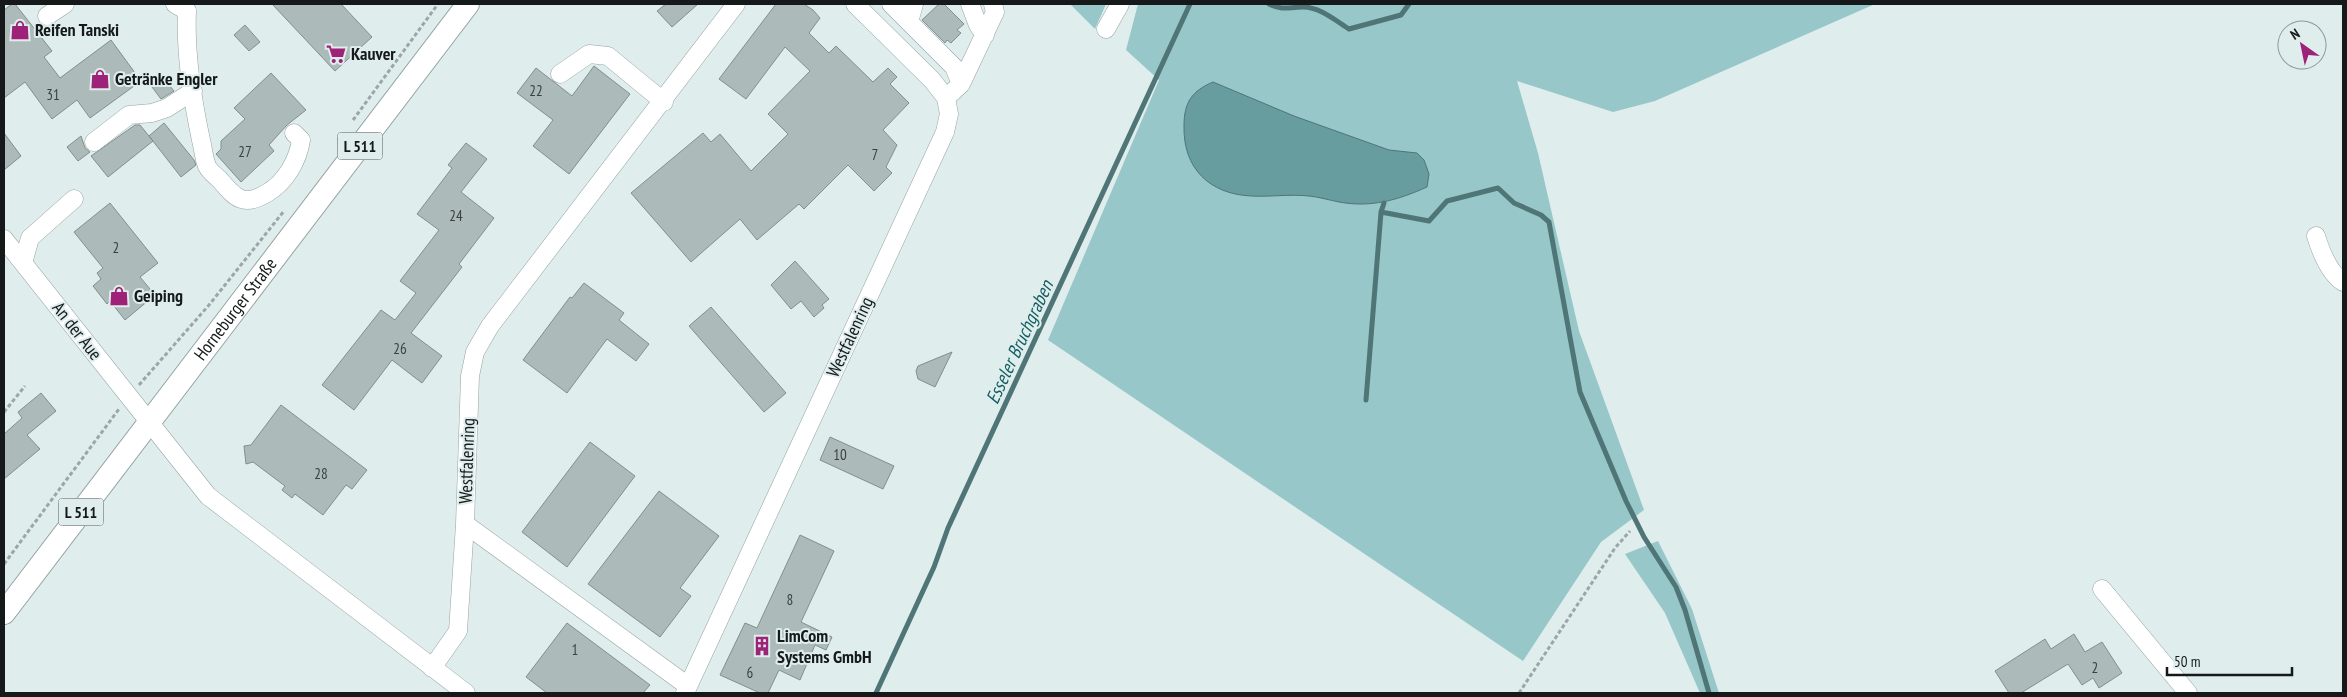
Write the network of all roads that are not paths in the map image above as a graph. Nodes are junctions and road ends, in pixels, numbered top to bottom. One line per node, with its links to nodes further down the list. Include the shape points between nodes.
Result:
1 (65, 4): 11 (street)
2 (468, 4): 26 (main road, Horneburger Straße / L 511)
3 (736, 4): 18 (street, Westfalenring)
4 (855, 4): 17 (street)
5 (960, 4): 13 (street)
6 (970, 4): 13 (street)
7 (993, 4): 13 (street, via 995,12)
8 (1120, 4): 12 (street)
9 (181, 7): 16 (street)
10 (903, 9): 15 (street, via 954,67)
11 (47, 16)
12 (1106, 29)
13 (982, 30): 15 (street)
14 (560, 74): 18 (street, via 589,54 608,56)
15 (961, 84): 17 (street)
16 (194, 91): 19 (street, via 196,118 207,167 234,196 244,201 259,198 273,190 291,169 301,140); 20 (street, via 167,108 129,115)
17 (946, 98): 31 (street, Westfalenring, via 945,132)
18 (664, 102): 27 (street, Westfalenring, via 490,326 475,352 470,376)
19 (294, 134)
20 (94, 142)
21 (74, 199): 24 (street, via 30,238)
22 (2316, 236): 25 (street, via 2321,251 2337,278)
23 (4, 239): 24 (street, An der Aue)
24 (23, 263): 26 (street, An der Aue)
25 (2343, 282)
26 (149, 424): 29 (main road, Horneburger Straße / L 511); 30 (street, via 208,496)
27 (465, 524): 30 (street, Westfalenring, via 458,631); 31 (street)
28 (2102, 589): 33 (street)
29 (4, 613)
30 (432, 668): 32 (street)
31 (686, 690)
32 (466, 693)
33 (2188, 693)

